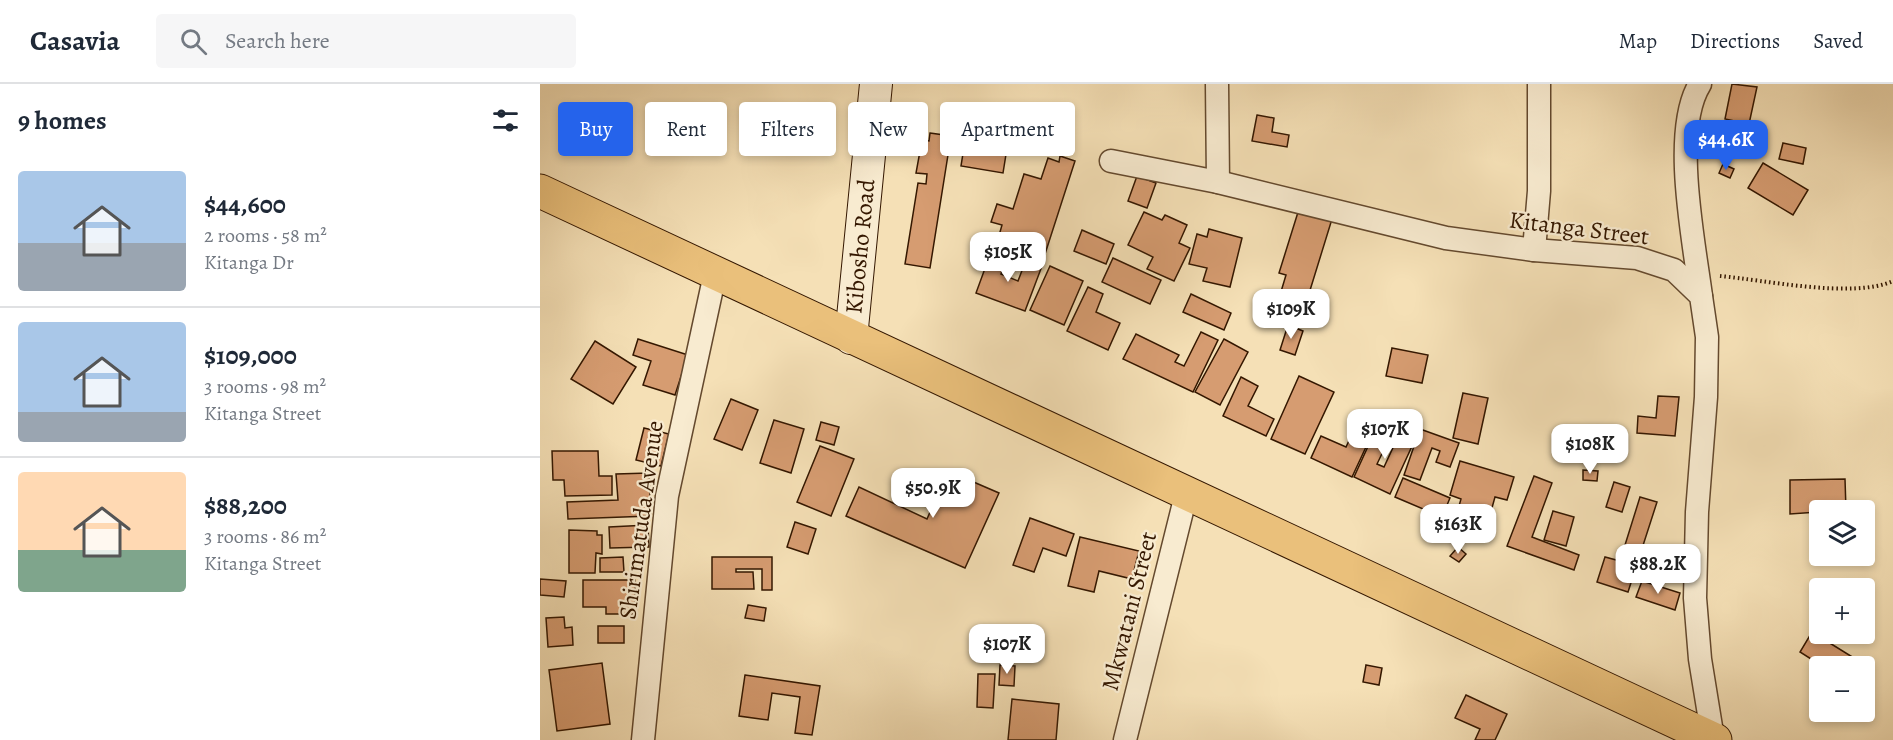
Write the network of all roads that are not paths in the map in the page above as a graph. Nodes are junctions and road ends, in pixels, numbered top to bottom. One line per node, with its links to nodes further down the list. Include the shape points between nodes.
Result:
1 (876, 84): 11 (street, Kibosho Road)
2 (1217, 84): 6 (street)
3 (1539, 84): 8 (street, via 1539,191)
4 (1700, 84): 10 (street, via 1686,125 1685,168)
5 (1111, 161): 6 (street, Kitanga Street)
6 (1218, 182): 8 (street, Kitanga Street, via 1446,238)
7 (540, 191): 9 (highway)
8 (1534, 250): 10 (street, Kitanga Street, via 1637,258 1674,270)
9 (715, 274): 11 (highway); 13 (street, Shirimatuda Avenue, via 667,496)
10 (1701, 296): 15 (street, via 1707,337 1695,598)
11 (851, 338): 12 (highway)
12 (1186, 495): 14 (street, Mkwatani Street); 15 (highway)
13 (643, 740)
14 (1125, 740)
15 (1714, 740)

